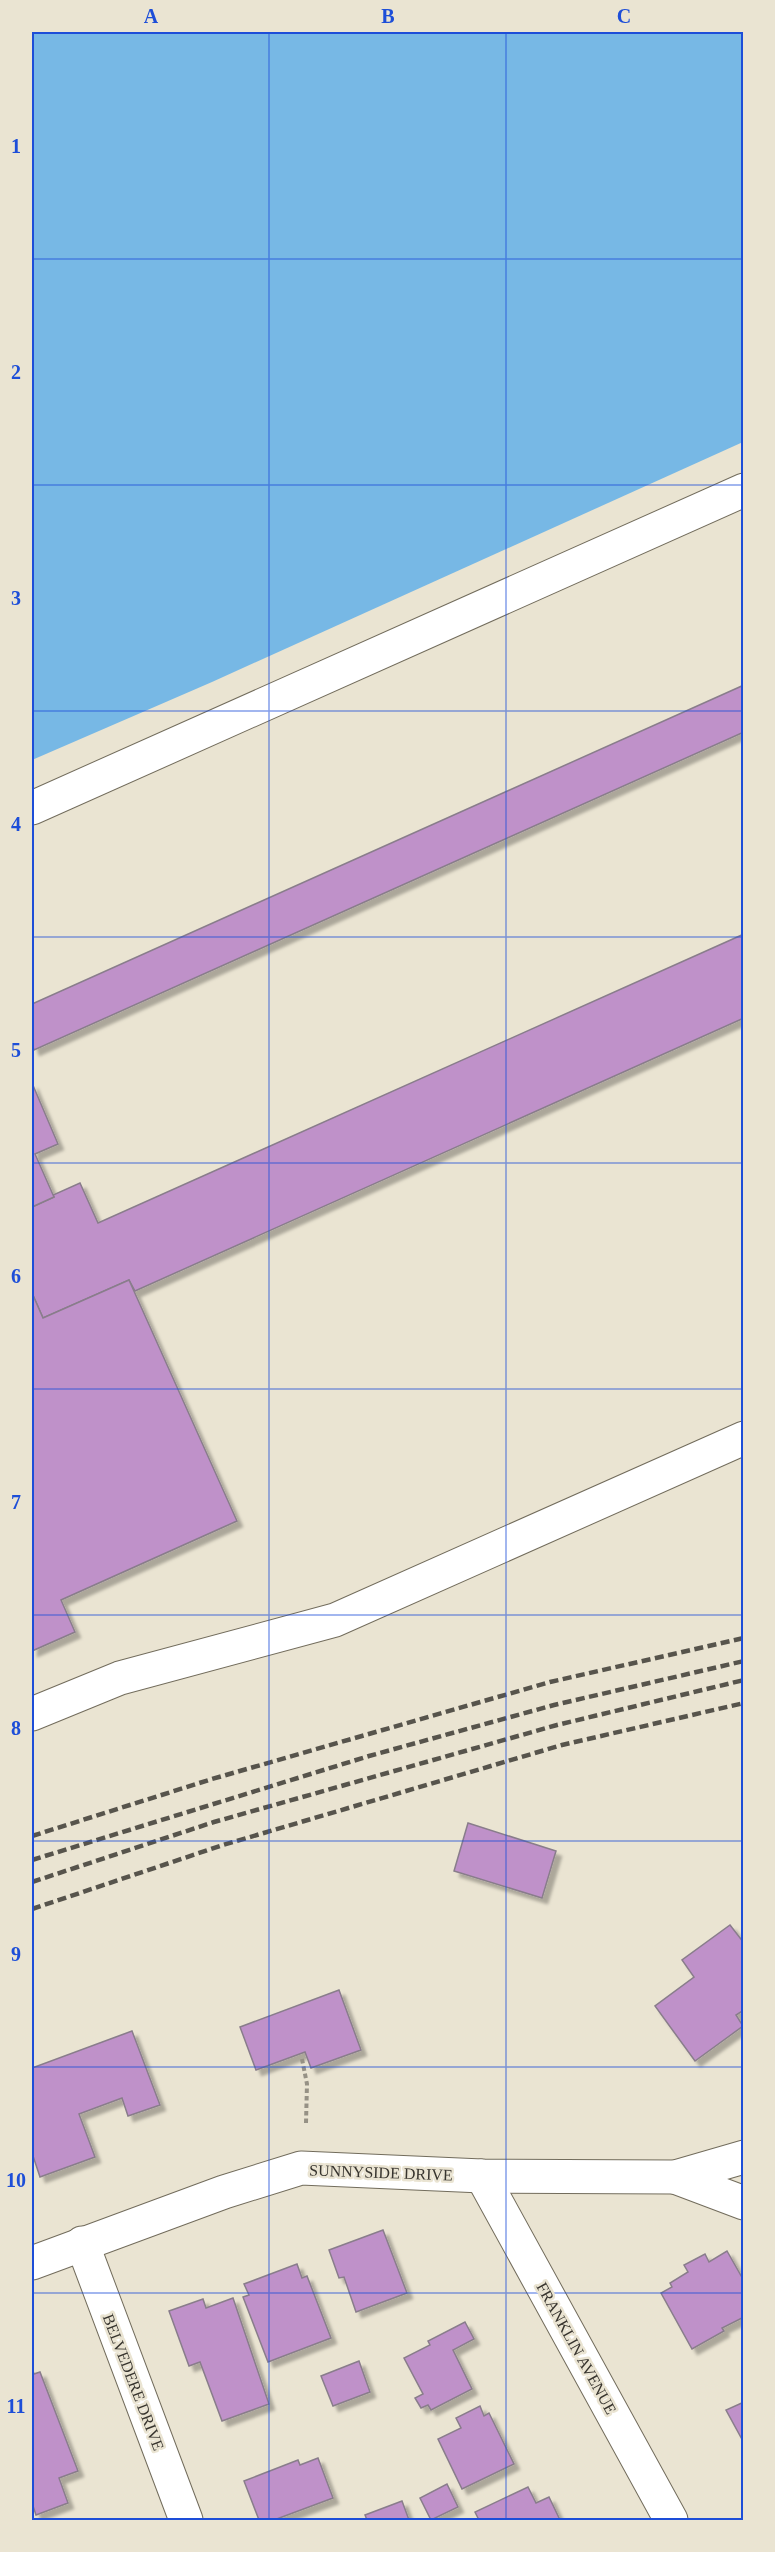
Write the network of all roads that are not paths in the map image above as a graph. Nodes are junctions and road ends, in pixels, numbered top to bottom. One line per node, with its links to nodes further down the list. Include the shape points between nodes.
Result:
1 (744, 490): 2 (street)
2 (32, 808)
3 (744, 1438): 4 (street, via 335,1620 120,1678)
4 (32, 1714)
5 (744, 2157): 7 (street, SUNNYSIDE DRIVE)
6 (482, 2176): 7 (street, SUNNYSIDE DRIVE); 9 (street, SUNNYSIDE DRIVE, via 301,2168); 12 (street, FRANKLIN AVENUE)
7 (675, 2177): 8 (street)
8 (744, 2204)
9 (82, 2243): 10 (street, SUNNYSIDE DRIVE); 11 (street, BELVEDERE DRIVE)
10 (32, 2263)
11 (186, 2520)
12 (671, 2520)

